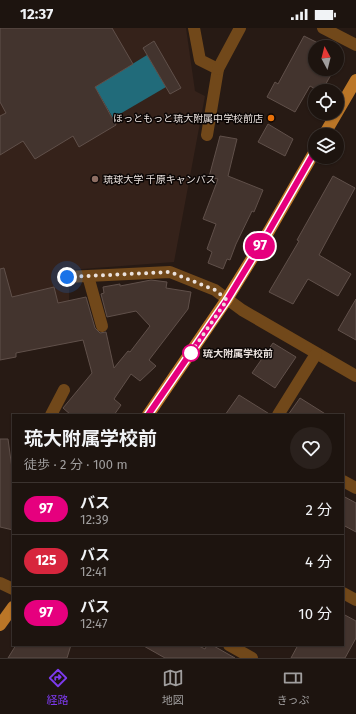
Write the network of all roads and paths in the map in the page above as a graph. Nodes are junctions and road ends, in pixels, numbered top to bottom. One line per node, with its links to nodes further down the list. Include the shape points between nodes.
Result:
1 (194, 28): 5 (street, via 200,60)
2 (240, 28): 5 (street)
3 (323, 28): 4 (street)
4 (356, 44)
5 (218, 69): 8 (street)
6 (356, 80): 7 (main road)
7 (328, 128)
8 (207, 134)
9 (308, 163): 12 (main road)
10 (88, 276): 11 (street); 12 (street, via 170,272 215,290); 13 (street)
11 (67, 277)
12 (227, 300): 14 (street); 18 (main road)
13 (102, 326)
14 (316, 354): 15 (street); 19 (street)
15 (356, 376)
16 (64, 390): 17 (street)
17 (52, 414)
18 (149, 414)
19 (279, 414)
20 (344, 482): 21 (street)
21 (356, 488)
22 (0, 583): 23 (street)
23 (12, 589)
24 (344, 594): 25 (street)
25 (356, 600)
26 (12, 608): 27 (main road)
27 (0, 625)
28 (231, 646): 29 (street)
29 (252, 658)

